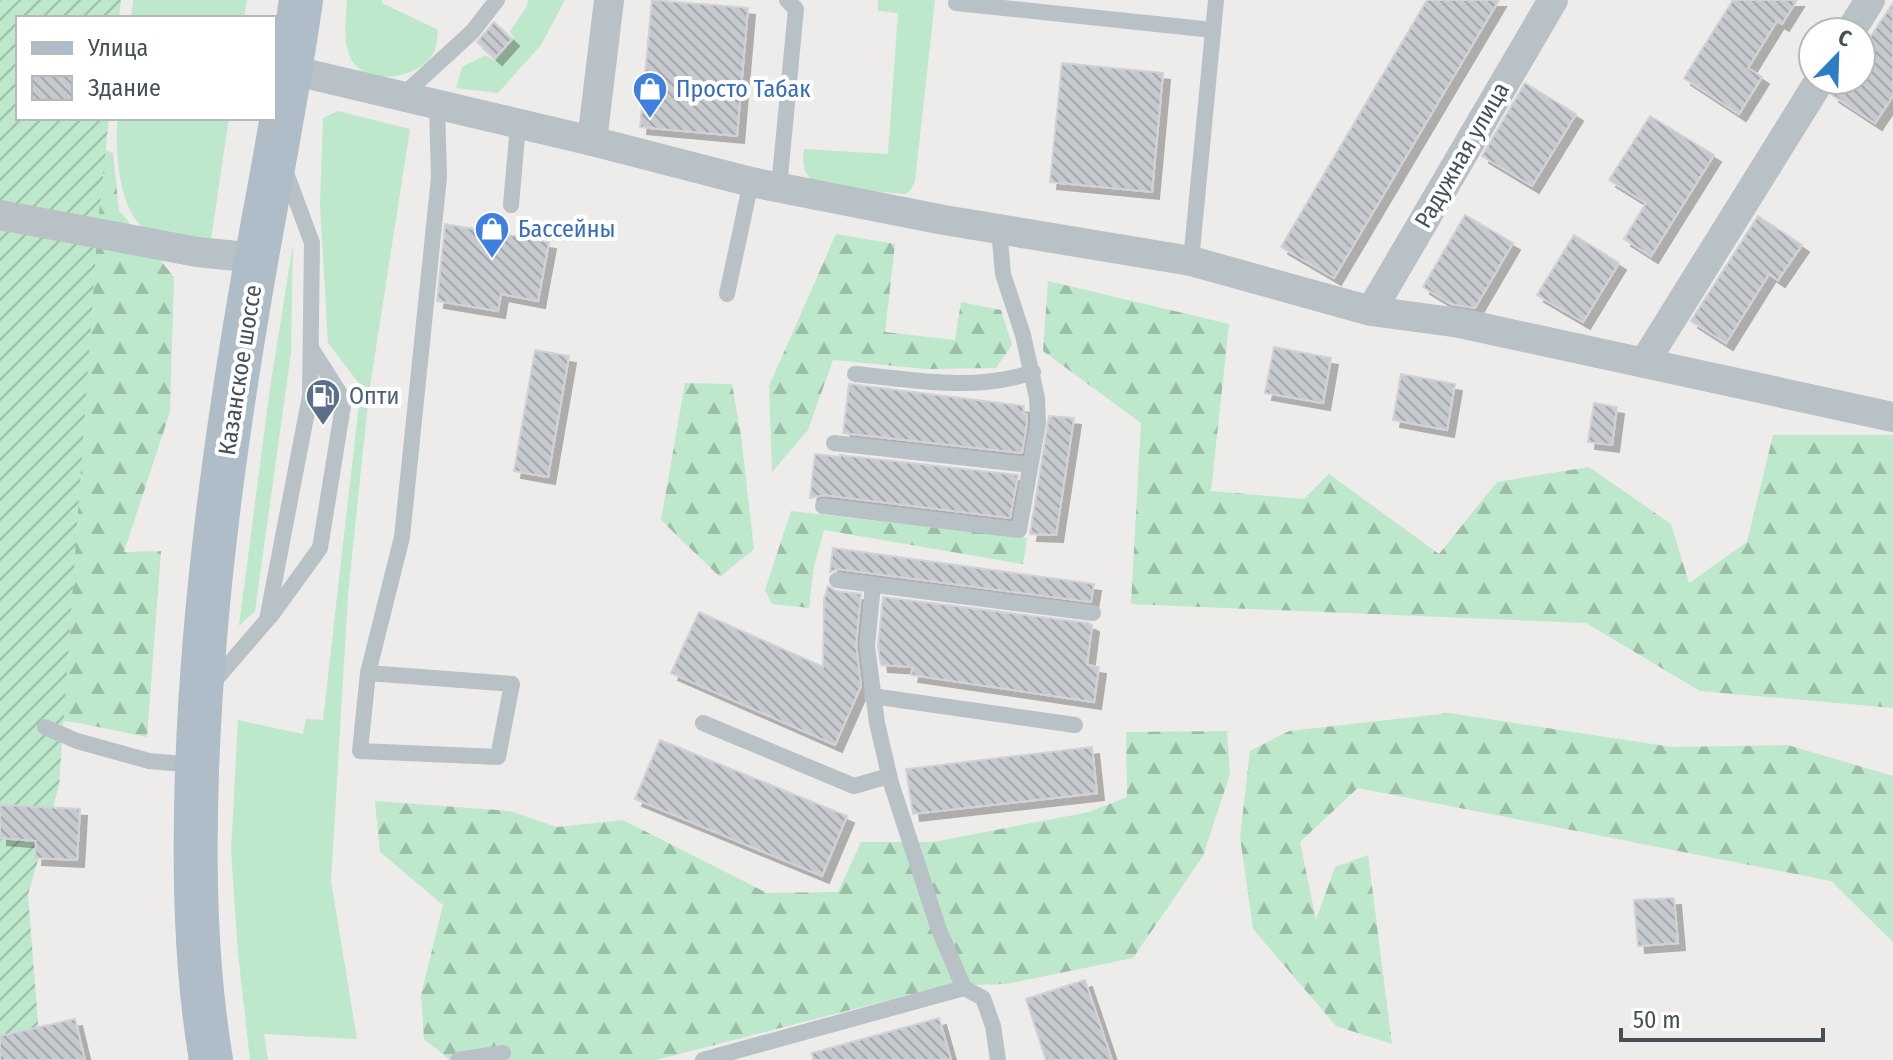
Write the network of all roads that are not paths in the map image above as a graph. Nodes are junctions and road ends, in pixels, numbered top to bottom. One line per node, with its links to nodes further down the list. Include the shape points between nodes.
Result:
1 (301, 0): 9 (main road)
2 (497, 0): 11 (lane, via 472,32)
3 (609, 0): 14 (street)
4 (787, 0): 16 (lane, via 796,9)
5 (1216, 0): 8 (lane)
6 (1553, 0): 23 (street, Радужная улица)
7 (956, 3): 8 (lane)
8 (1213, 30): 21 (lane)
9 (291, 70): 11 (street); 15 (main road, Казанское шоссе)
10 (1810, 96): 25 (street)
11 (401, 97): 12 (street)
12 (437, 105): 13 (street); 36 (lane, via 439,177 402,537)
13 (518, 125): 14 (street); 17 (lane)
14 (592, 141): 16 (street)
15 (277, 151): 20 (main road, Казанское шоссе); 24 (lane, via 312,243)
16 (765, 185): 19 (street); 22 (lane)
17 (511, 205)
18 (1, 212): 20 (street, via 197,252)
19 (999, 229): 21 (street); 26 (lane, via 1003,274)
20 (257, 258): 38 (main road, Казанское шоссе, via 209,588)
21 (1191, 261): 23 (street)
22 (727, 294)
23 (1371, 311): 25 (street, via 1460,323)
24 (310, 346): 35 (lane, via 310,396); 35 (lane, via 344,400 320,548)
25 (1644, 363): 28 (street)
26 (1033, 372): 27 (lane, via 1008,381 959,384); 30 (lane, via 1038,423)
27 (855, 374)
28 (1893, 417)
29 (834, 443): 30 (lane)
30 (1030, 465): 31 (lane, via 1019,530)
31 (823, 506)
32 (837, 580): 33 (lane)
33 (873, 585): 34 (lane); 37 (lane, via 867,646)
34 (1093, 613)
35 (267, 620): 38 (lane)
36 (368, 673): 36 (lane, via 360,751 498,757 512,684)
37 (872, 696): 40 (lane); 43 (lane)
38 (200, 699): 42 (main road, Казанское шоссе)
39 (703, 723): 43 (lane, via 854,786)
40 (1075, 725)
41 (45, 727): 42 (lane, via 149,761)
42 (197, 765): 46 (main road, Казанское шоссе, via 198,943)
43 (889, 776): 44 (lane, via 939,930)
44 (964, 988): 48 (lane); 49 (lane, via 983,998)
45 (503, 1053): 47 (lane)
46 (211, 1060)
47 (458, 1060)
48 (703, 1060)
49 (998, 1060)

